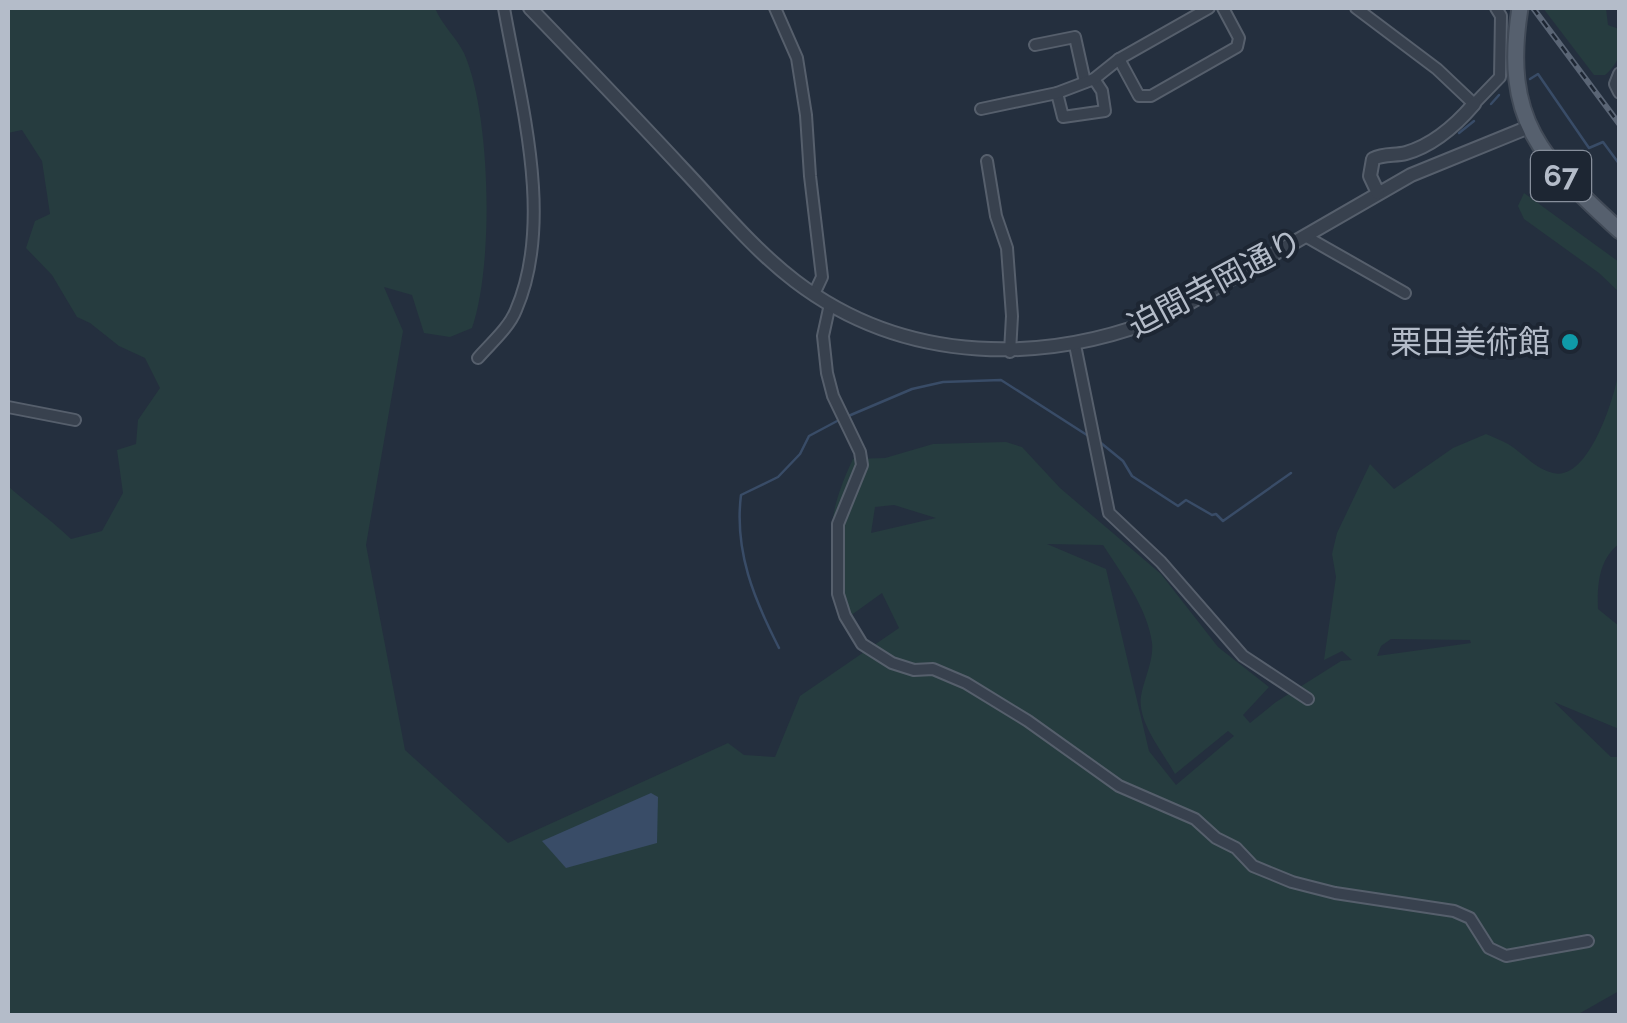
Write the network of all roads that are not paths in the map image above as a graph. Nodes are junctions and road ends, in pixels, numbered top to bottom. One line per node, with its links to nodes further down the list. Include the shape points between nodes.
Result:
1 (504, 8): 27 (street, via 534,208 516,312)
2 (530, 8): 23 (street, 迫間寺岡通り, via 750,240)
3 (774, 8): 23 (street, via 797,58 806,115 822,277)
4 (1209, 8): 10 (street)
5 (1223, 8): 10 (street, via 1237,47 1151,96 1138,96)
6 (1356, 8): 15 (street)
7 (1496, 8): 15 (street, via 1500,77)
8 (1520, 8): 17 (main road, 67, via 1516,80)
9 (1035, 45): 12 (street, via 1076,37)
10 (1119, 59): 12 (street)
11 (1620, 74): 13 (street)
12 (1090, 80): 14 (street); 14 (street, via 1102,91 1104,111 1063,118)
13 (1620, 92)
14 (1057, 93): 16 (street)
15 (1474, 104): 19 (street, via 1436,139 1373,159 1370,176)
16 (981, 110)
17 (1529, 126): 19 (street, 迫間寺岡通り); 20 (main road, 67, via 1556,171)
18 (987, 161): 26 (street, via 1007,248)
19 (1378, 193): 21 (street, 迫間寺岡通り)
20 (1620, 231)
21 (1305, 236): 22 (street); 25 (street, 迫間寺岡通り, via 1170,314)
22 (1404, 292)
23 (814, 294): 24 (street, 迫間寺岡通り)
24 (830, 304): 26 (street, 迫間寺岡通り, via 906,336); 31 (street, via 823,336 827,373 862,466 838,524 838,594 862,644 892,663 966,683 1096,772 1176,808 1252,866 1335,893 1454,911 1470,918 1489,948 1506,956)
25 (1074, 345): 26 (street, 迫間寺岡通り); 30 (street, via 1109,513 1243,656)
26 (1010, 352)
27 (478, 358)
28 (8, 406): 29 (street)
29 (75, 420)
30 (1308, 699)
31 (1588, 941)

